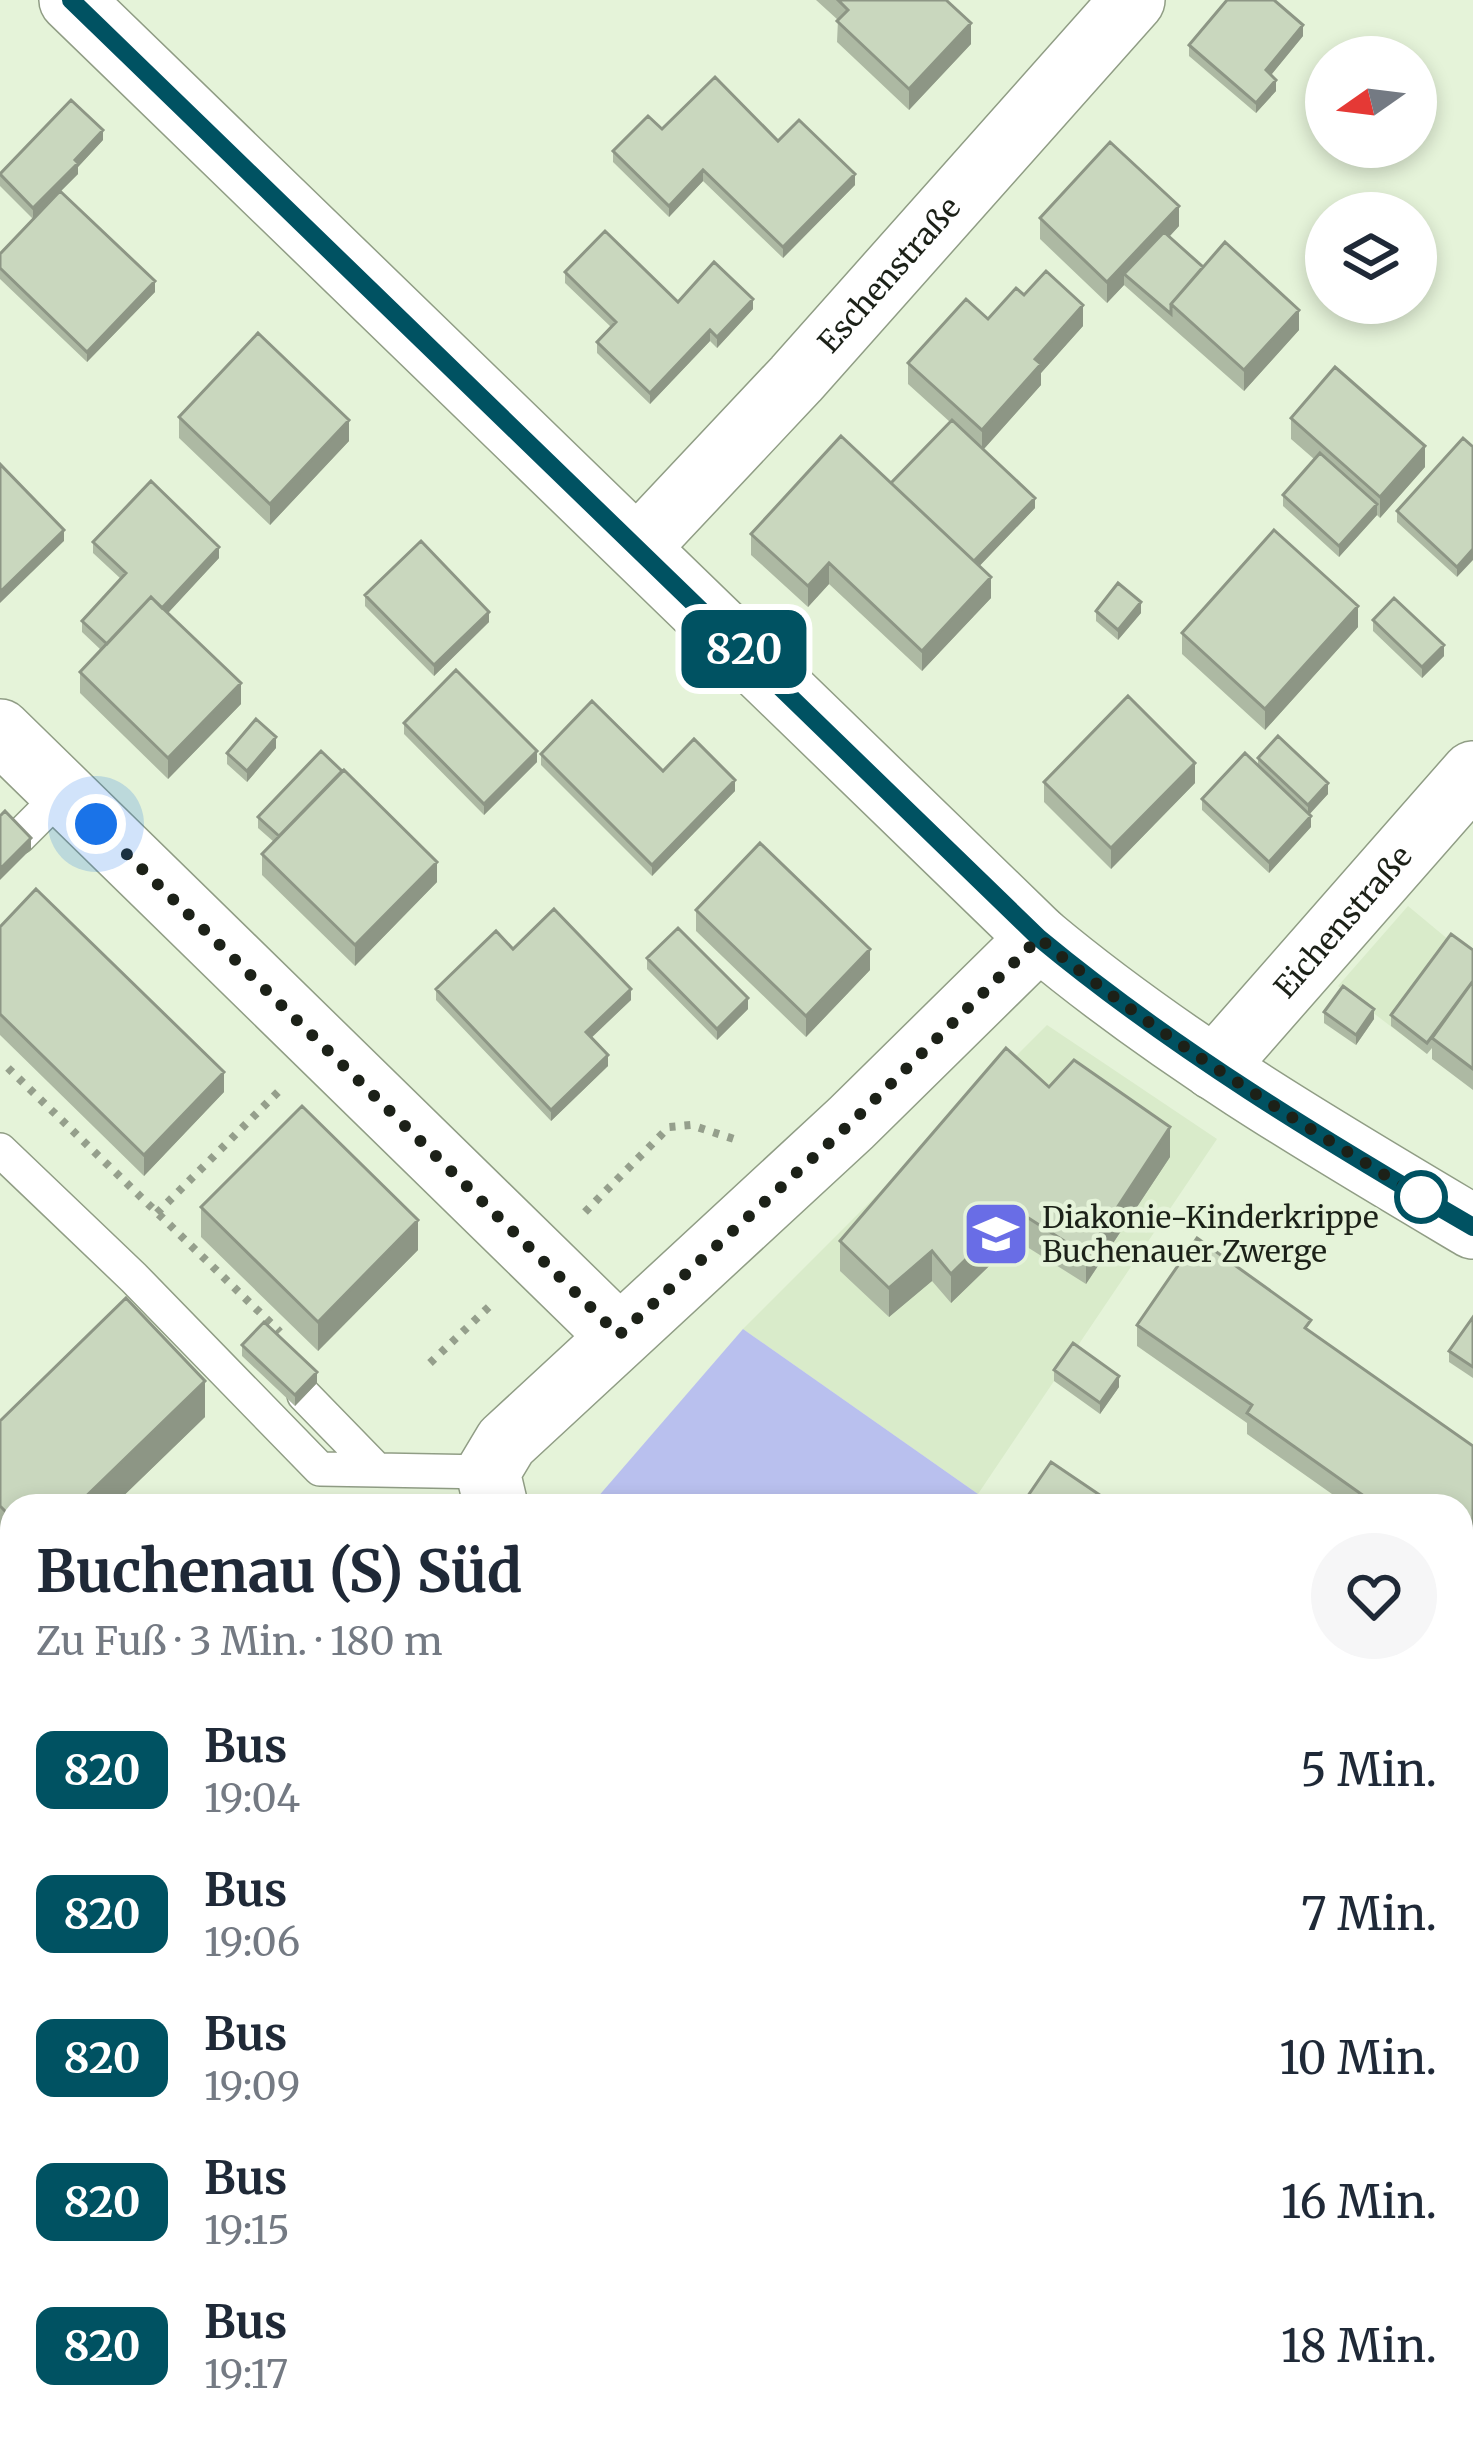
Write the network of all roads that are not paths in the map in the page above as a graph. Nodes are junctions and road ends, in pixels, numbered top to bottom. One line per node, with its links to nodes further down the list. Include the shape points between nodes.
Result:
1 (1133, 0): 3 (street, Eschenstraße)
2 (94, 8): 3 (street)
3 (638, 546): 8 (street)
4 (0, 731): 6 (street)
5 (1473, 773): 9 (street, Eichenstraße)
6 (64, 792): 7 (lane); 12 (street)
7 (19, 837)
8 (1039, 938): 9 (street); 12 (street)
9 (1214, 1068): 11 (street)
10 (0, 1150): 14 (lane, via 320,1469)
11 (1473, 1227)
12 (619, 1335): 15 (street, via 506,1442)
13 (304, 1396): 14 (lane)
14 (377, 1470): 15 (lane)
15 (492, 1489)

